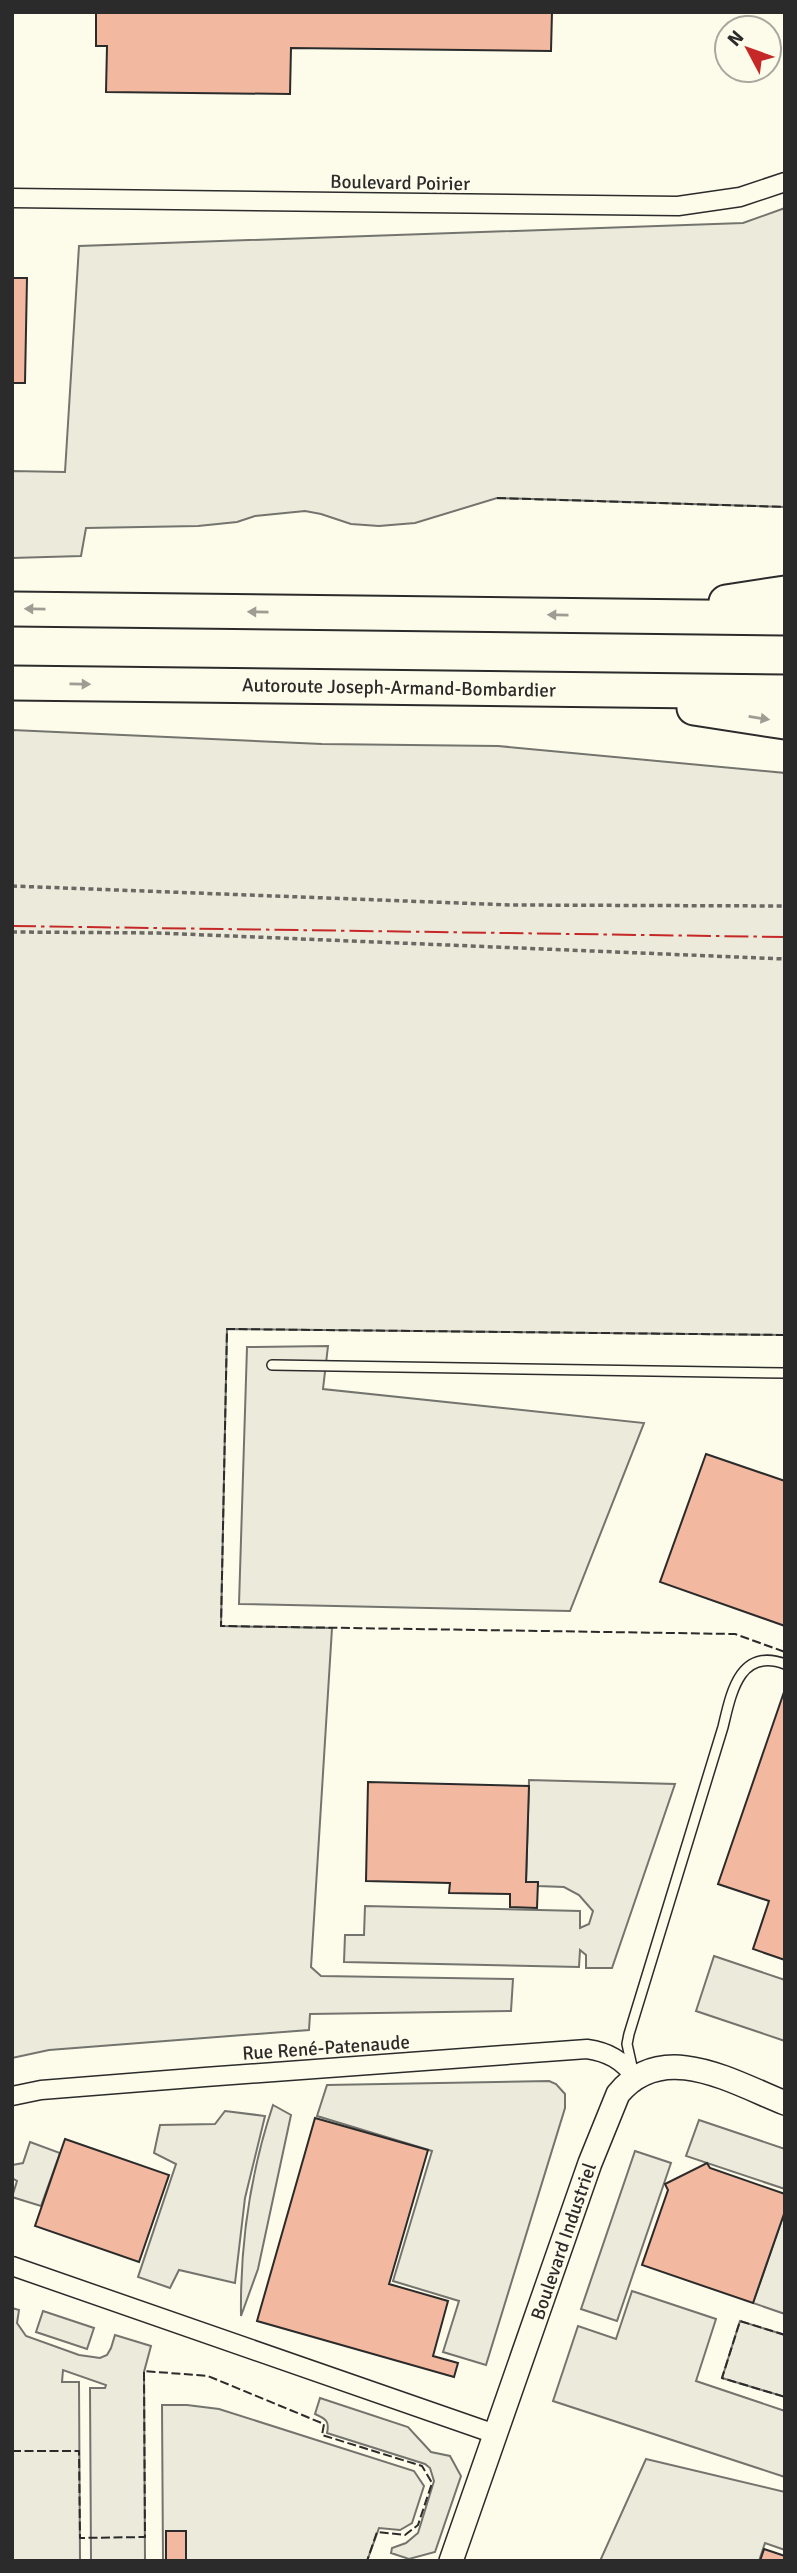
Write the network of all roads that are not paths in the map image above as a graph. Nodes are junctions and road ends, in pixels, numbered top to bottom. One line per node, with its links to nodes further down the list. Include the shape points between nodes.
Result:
1 (785, 183): 2 (street, Boulevard Poirier, via 740,197 678,206)
2 (12, 198)
3 (785, 593): 5 (highway)
4 (12, 609): 5 (highway, one-way to 4)
5 (626, 616): 6 (highway)
6 (785, 618)
7 (12, 683): 8 (highway, Autoroute Joseph-Armand-Bombardier, one-way to 8)
8 (570, 690): 9 (highway, Autoroute Joseph-Armand-Bombardier); 10 (highway, one-way to 10)
9 (785, 692)
10 (785, 722)
11 (272, 1365): 12 (lane)
12 (785, 1373)
13 (785, 1664): 14 (lane, via 759,1661 748,1667 732,1691 629,2034)
14 (635, 2077): 15 (street, Rue René-Patenaude, via 610,2054 587,2049 151,2081); 16 (street, via 661,2067 687,2067); 18 (street, Boulevard Industriel, via 612,2105)
15 (12, 2096)
16 (785, 2102)
17 (12, 2266): 18 (street)
18 (495, 2434): 19 (street, Boulevard Industriel)
19 (451, 2561)

